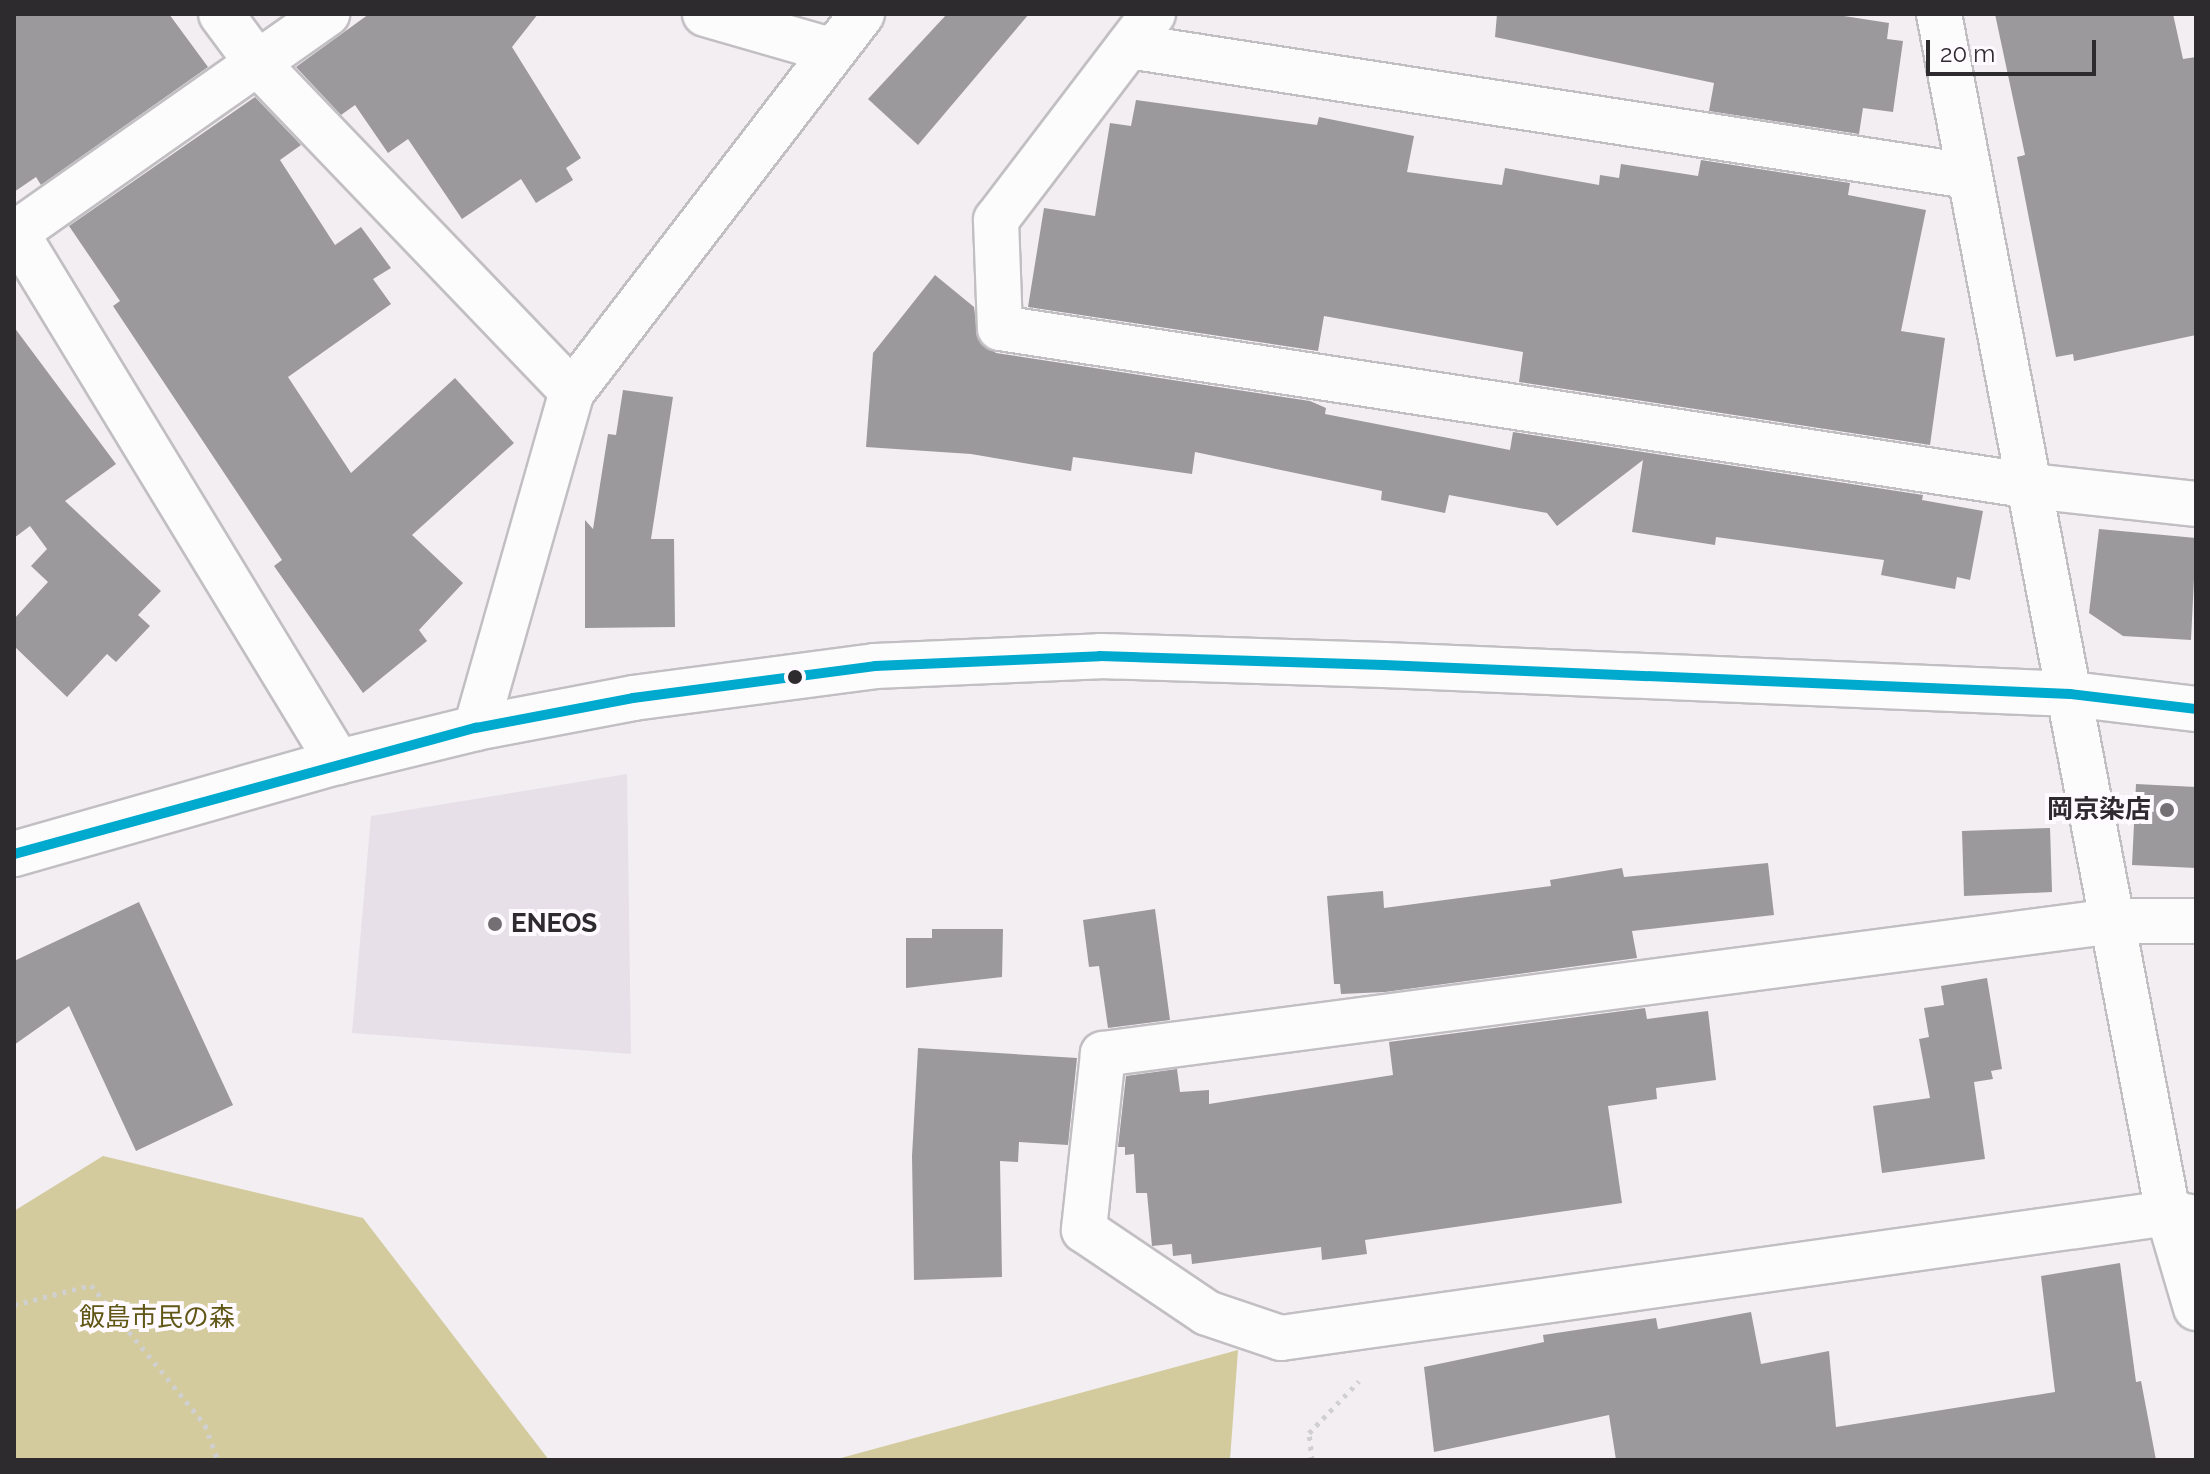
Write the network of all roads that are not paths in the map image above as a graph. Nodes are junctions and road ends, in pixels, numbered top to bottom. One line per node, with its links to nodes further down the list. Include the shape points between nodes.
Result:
1 (221, 14): 8 (street)
2 (327, 14): 8 (street)
3 (705, 14): 7 (street)
4 (862, 14): 7 (street)
5 (1939, 14): 9 (street)
6 (1141, 30): 9 (street); 12 (street, via 996,220 1000,328)
7 (833, 51): 11 (street)
8 (258, 64): 10 (street); 11 (street)
9 (1968, 176): 12 (street)
10 (15, 232): 17 (street)
11 (572, 392): 16 (street)
12 (2031, 486): 13 (street); 14 (street)
13 (2196, 504)
14 (2070, 694): 15 (street); 16 (street, via 1100,656 875,666 633,698); 19 (street)
15 (2196, 709)
16 (476, 728): 17 (street)
17 (338, 762): 18 (street)
18 (14, 854)
19 (2113, 921): 20 (street); 21 (street); 21 (street, via 1103,1054 1084,1230 1207,1313 1281,1338)
20 (2196, 921)
21 (2182, 1216): 22 (street)
22 (2196, 1308)

